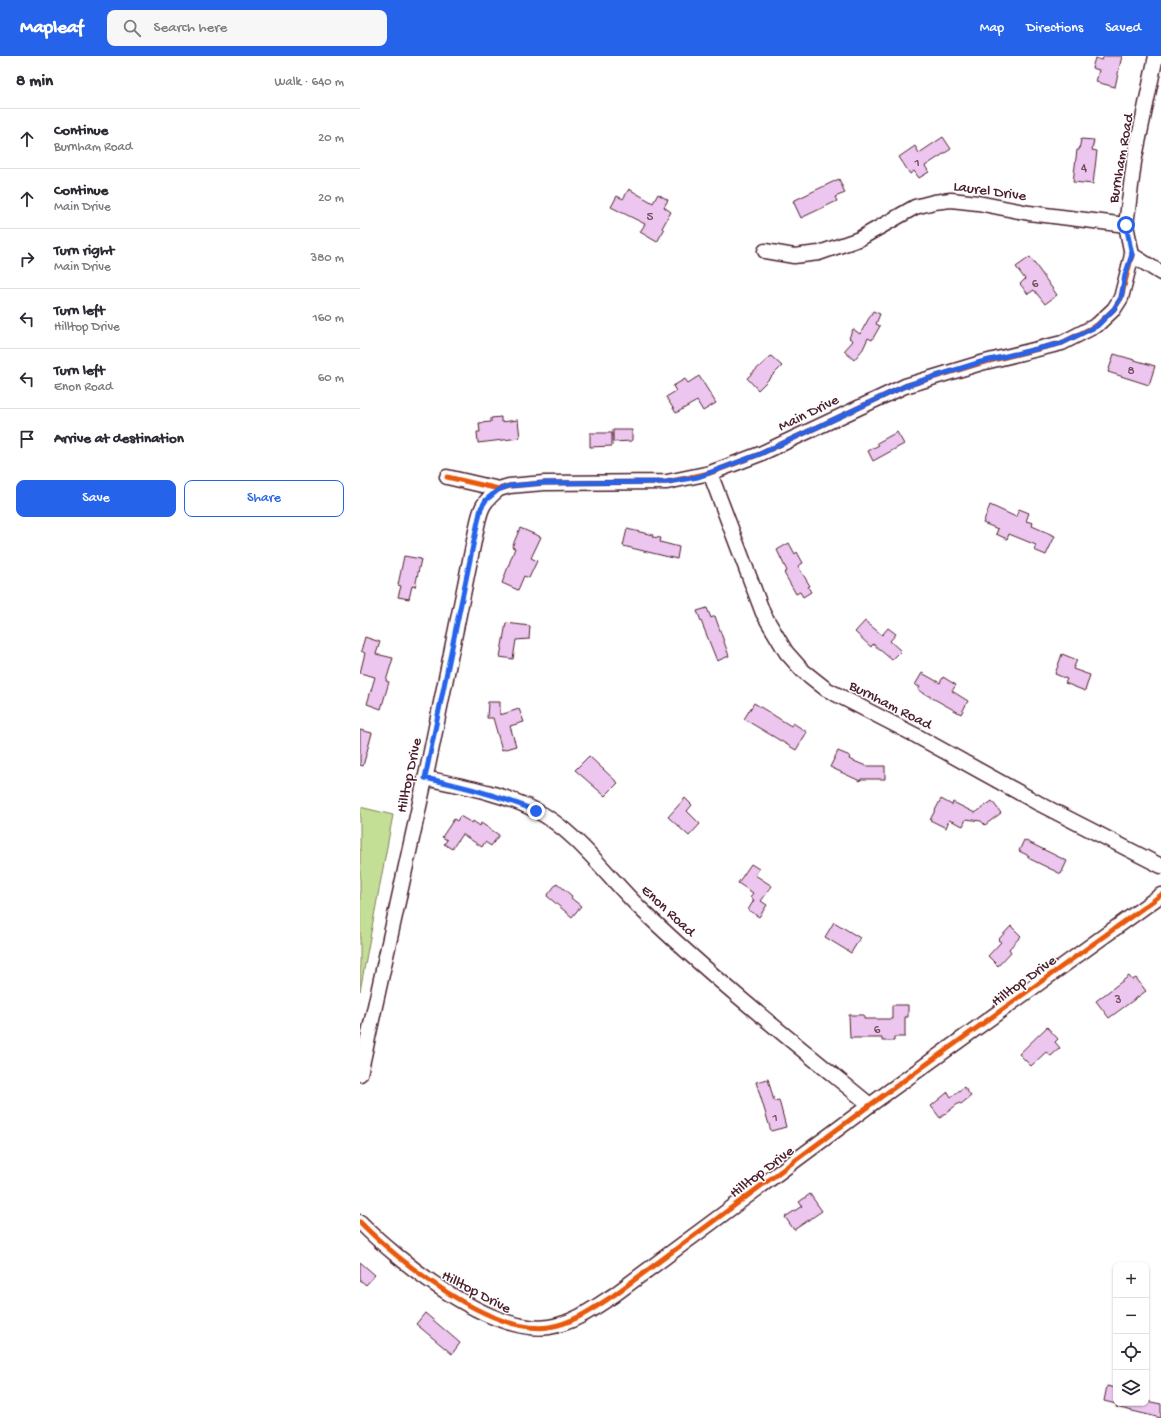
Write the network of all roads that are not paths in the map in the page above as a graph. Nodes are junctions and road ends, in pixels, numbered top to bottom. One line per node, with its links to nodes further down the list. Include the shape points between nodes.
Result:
1 (1156, 56): 2 (street, Burnham Road, via 1134,162)
2 (1126, 225): 3 (street, Laurel Drive, via 951,200 915,207 859,238 819,253 794,256); 4 (street, Burnham Road)
3 (765, 250)
4 (1132, 255): 5 (street); 6 (street, Main Drive, via 1121,298 1097,326 1062,343 981,362 905,386 760,454)
5 (1161, 273)
6 (710, 474): 8 (street, Main Drive, via 667,482 544,483 509,486); 10 (street, Burnham Road, via 762,613 786,652 802,670 826,689)
7 (447, 477): 8 (street, Main Drive)
8 (498, 490): 9 (street, Hilltop Drive, via 481,508)
9 (425, 778): 12 (street, Hilltop Drive); 13 (street, Enon Road, via 515,802 536,811 559,826 642,911 739,998)
10 (1161, 866)
11 (1161, 895): 13 (street, Hilltop Drive)
12 (360, 1074)
13 (870, 1105): 14 (street, Hilltop Drive, via 614,1295 585,1314 550,1326 521,1326 492,1316 452,1295 380,1243)
14 (360, 1222)

